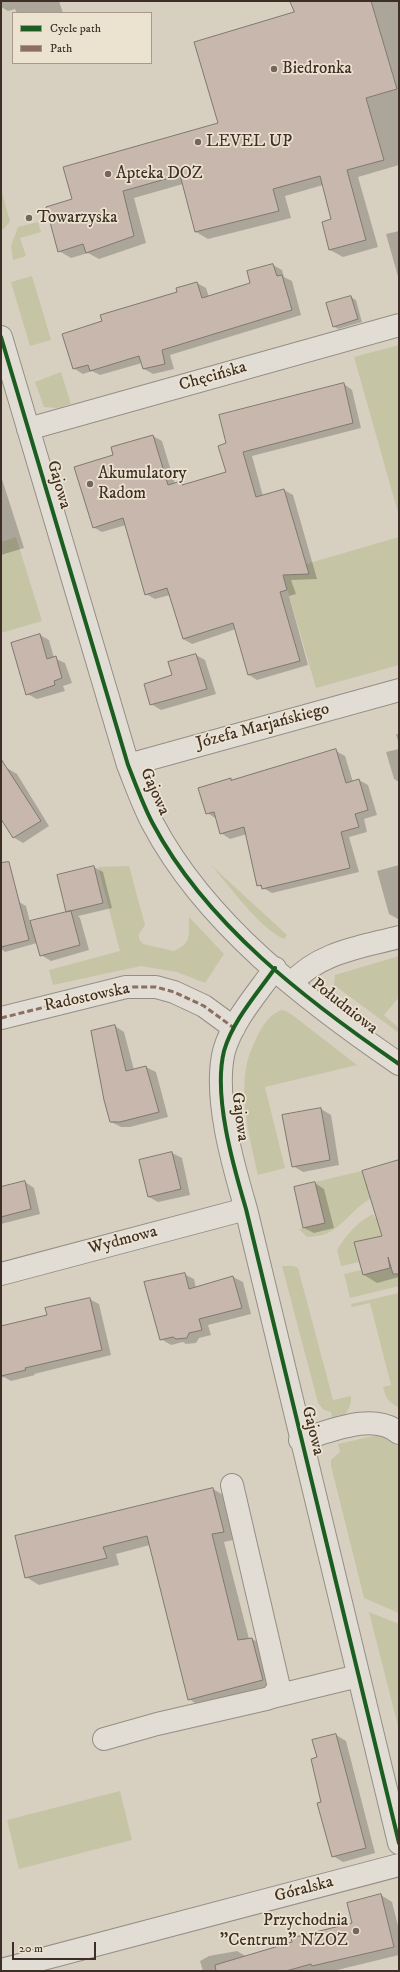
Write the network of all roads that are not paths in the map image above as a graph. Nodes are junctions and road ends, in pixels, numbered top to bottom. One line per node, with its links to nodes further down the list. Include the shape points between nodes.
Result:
1 (399, 325): 3 (street, Chęcińska)
2 (1, 337): 3 (street, Gajowa)
3 (28, 429): 5 (street, Gajowa)
4 (399, 690): 5 (street, Józefa Marjańskiego)
5 (128, 765): 7 (street, Gajowa, via 154,825 186,876 225,921)
6 (399, 937): 8 (street, via 333,954 313,965)
7 (275, 968): 8 (street, Południowa); 10 (street, Gajowa, via 249,1002)
8 (292, 983): 11 (street, Południowa, via 349,1029)
9 (1, 1018): 10 (street, Radostowska, via 126,987 156,987 204,1006)
10 (234, 1028): 12 (street, Gajowa, via 224,1050 221,1074 225,1123)
11 (399, 1064)
12 (246, 1209): 13 (street, Wydmowa); 15 (street, Gajowa)
13 (1, 1274)
14 (399, 1433): 15 (street, via 384,1424 369,1422)
15 (300, 1440): 17 (street, Gajowa)
16 (232, 1485): 18 (street, via 279,1682 279,1687)
17 (358, 1676): 18 (street); 20 (street, Gajowa)
18 (272, 1697): 19 (street)
19 (104, 1739)
20 (399, 1843)
21 (399, 1866): 22 (street, Góralska)
22 (1, 1970)

